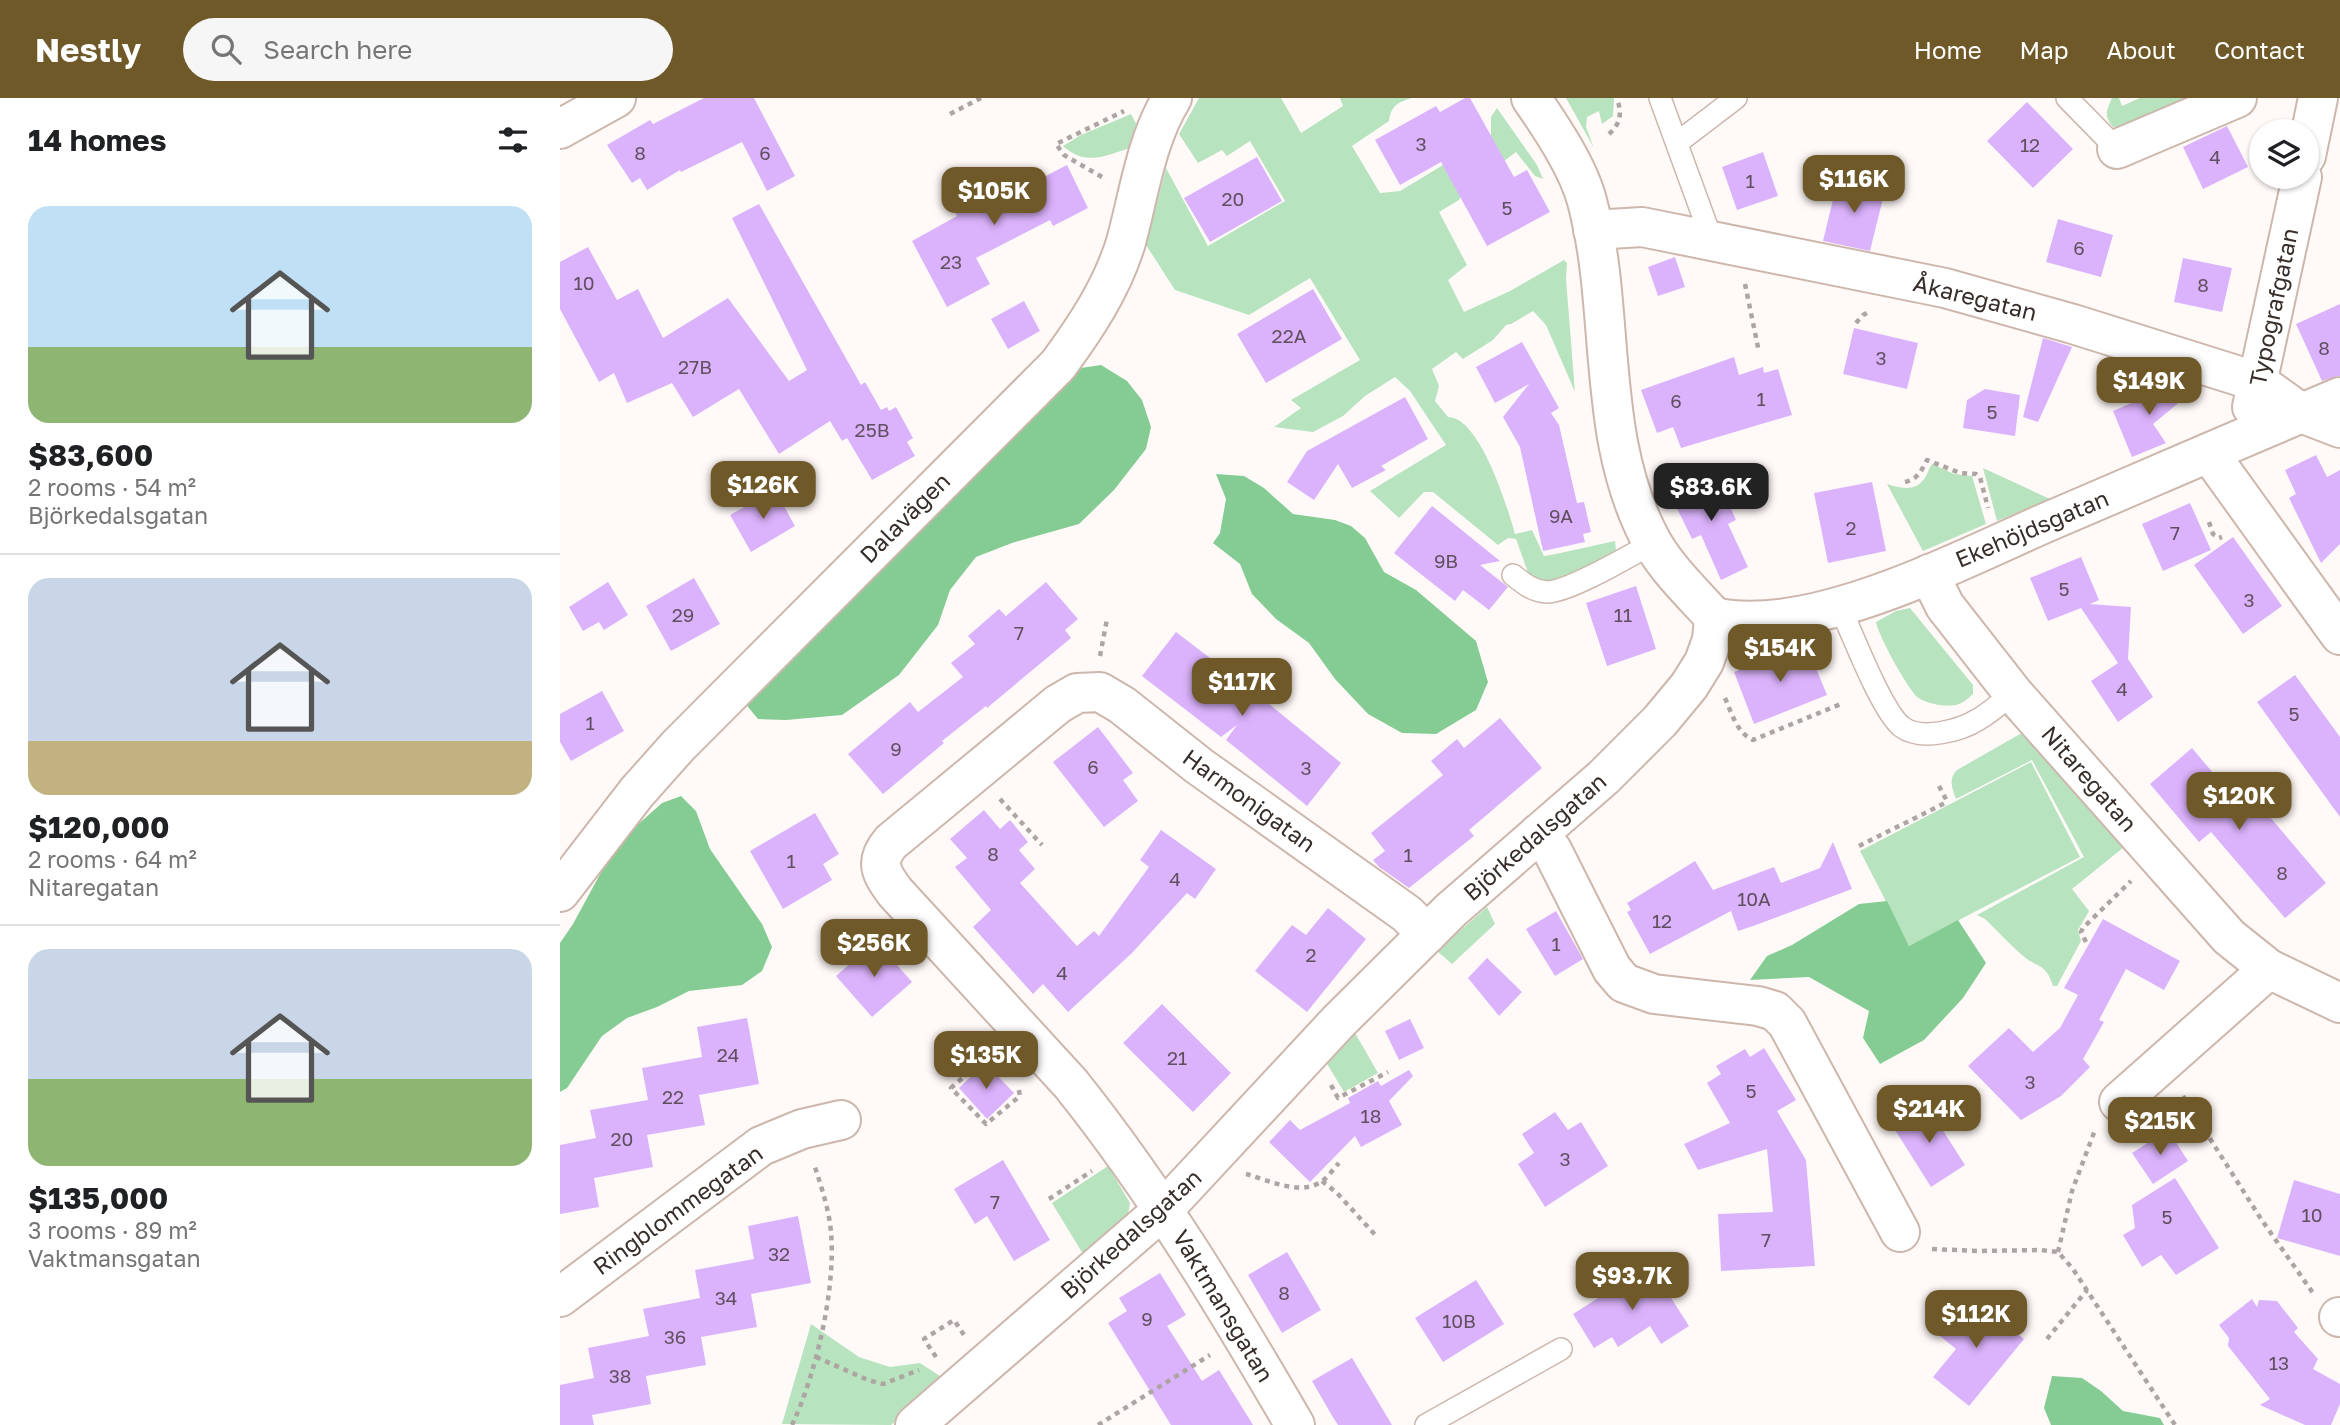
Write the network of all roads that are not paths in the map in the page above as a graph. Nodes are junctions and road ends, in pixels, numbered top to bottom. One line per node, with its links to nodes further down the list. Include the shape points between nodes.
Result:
1 (616, 98): 10 (street)
2 (1172, 98): 30 (street, Dalavägen, via 1143,173 1115,272 1097,309 1058,365 683,741)
3 (1531, 98): 14 (street, via 1578,179)
4 (1660, 98): 11 (lane)
5 (1736, 98): 11 (lane)
6 (2067, 98): 12 (lane)
7 (2237, 98): 12 (street)
8 (2318, 98): 9 (street)
9 (2314, 119)
10 (560, 129)
11 (1677, 143): 15 (lane)
12 (2117, 149)
13 (2299, 189): 16 (street, Typografgatan)
14 (1593, 230): 15 (street, Åkaregatan, via 1642,228); 22 (street, via 1619,452)
15 (1725, 245): 16 (street, Åkaregatan, via 1945,288)
16 (2258, 382): 18 (street, Åkaregatan); 20 (street, Typografgatan)
17 (2340, 397): 18 (street, Ekehöjdsgatan)
18 (2301, 413): 19 (street, Åkaregatan); 20 (street, Ekehöjdsgatan)
19 (2340, 428)
20 (2246, 437): 21 (street, Ekehöjdsgatan)
21 (2209, 453): 23 (street, Ekehöjdsgatan); 27 (street)
22 (1653, 543): 24 (lane, via 1558,590 1529,588); 26 (street)
23 (1929, 574): 25 (street, Ekehöjdsgatan); 28 (street, Nitaregatan, via 1945,606)
24 (1513, 575)
25 (1840, 607): 26 (street, Ekehöjdsgatan, via 1773,620 1733,622); 28 (lane, via 1889,712 1903,728 1925,734 1948,733 1978,720)
26 (1714, 617): 29 (street, Björkedalsgatan, via 1704,662 1689,686 1604,777)
27 (2340, 635)
28 (2013, 693): 33 (street, Nitaregatan, via 2229,937)
29 (1538, 834): 32 (street, Björkedalsgatan); 38 (street, via 1552,850 1612,969 1624,983 1654,994 1758,1006 1774,1011 1787,1023)
30 (565, 867)
31 (881, 867): 32 (street, Harmonigatan, via 881,854 891,842 1058,704 1077,693 1100,692 1407,914); 37 (street, Vaktmansgatan, via 895,892 1092,1108)
32 (1427, 934): 37 (street, Björkedalsgatan)
33 (2269, 969): 34 (street, Nitaregatan); 35 (street)
34 (2340, 1003)
35 (2119, 1102)
36 (841, 1120): 39 (street, Ringblommegatan, via 761,1146)
37 (1164, 1209): 41 (street, Björkedalsgatan); 42 (street, Vaktmansgatan)
38 (1900, 1232)
39 (560, 1297)
40 (1561, 1349): 43 (lane)
41 (915, 1425)
42 (1295, 1425)
43 (1426, 1425)

